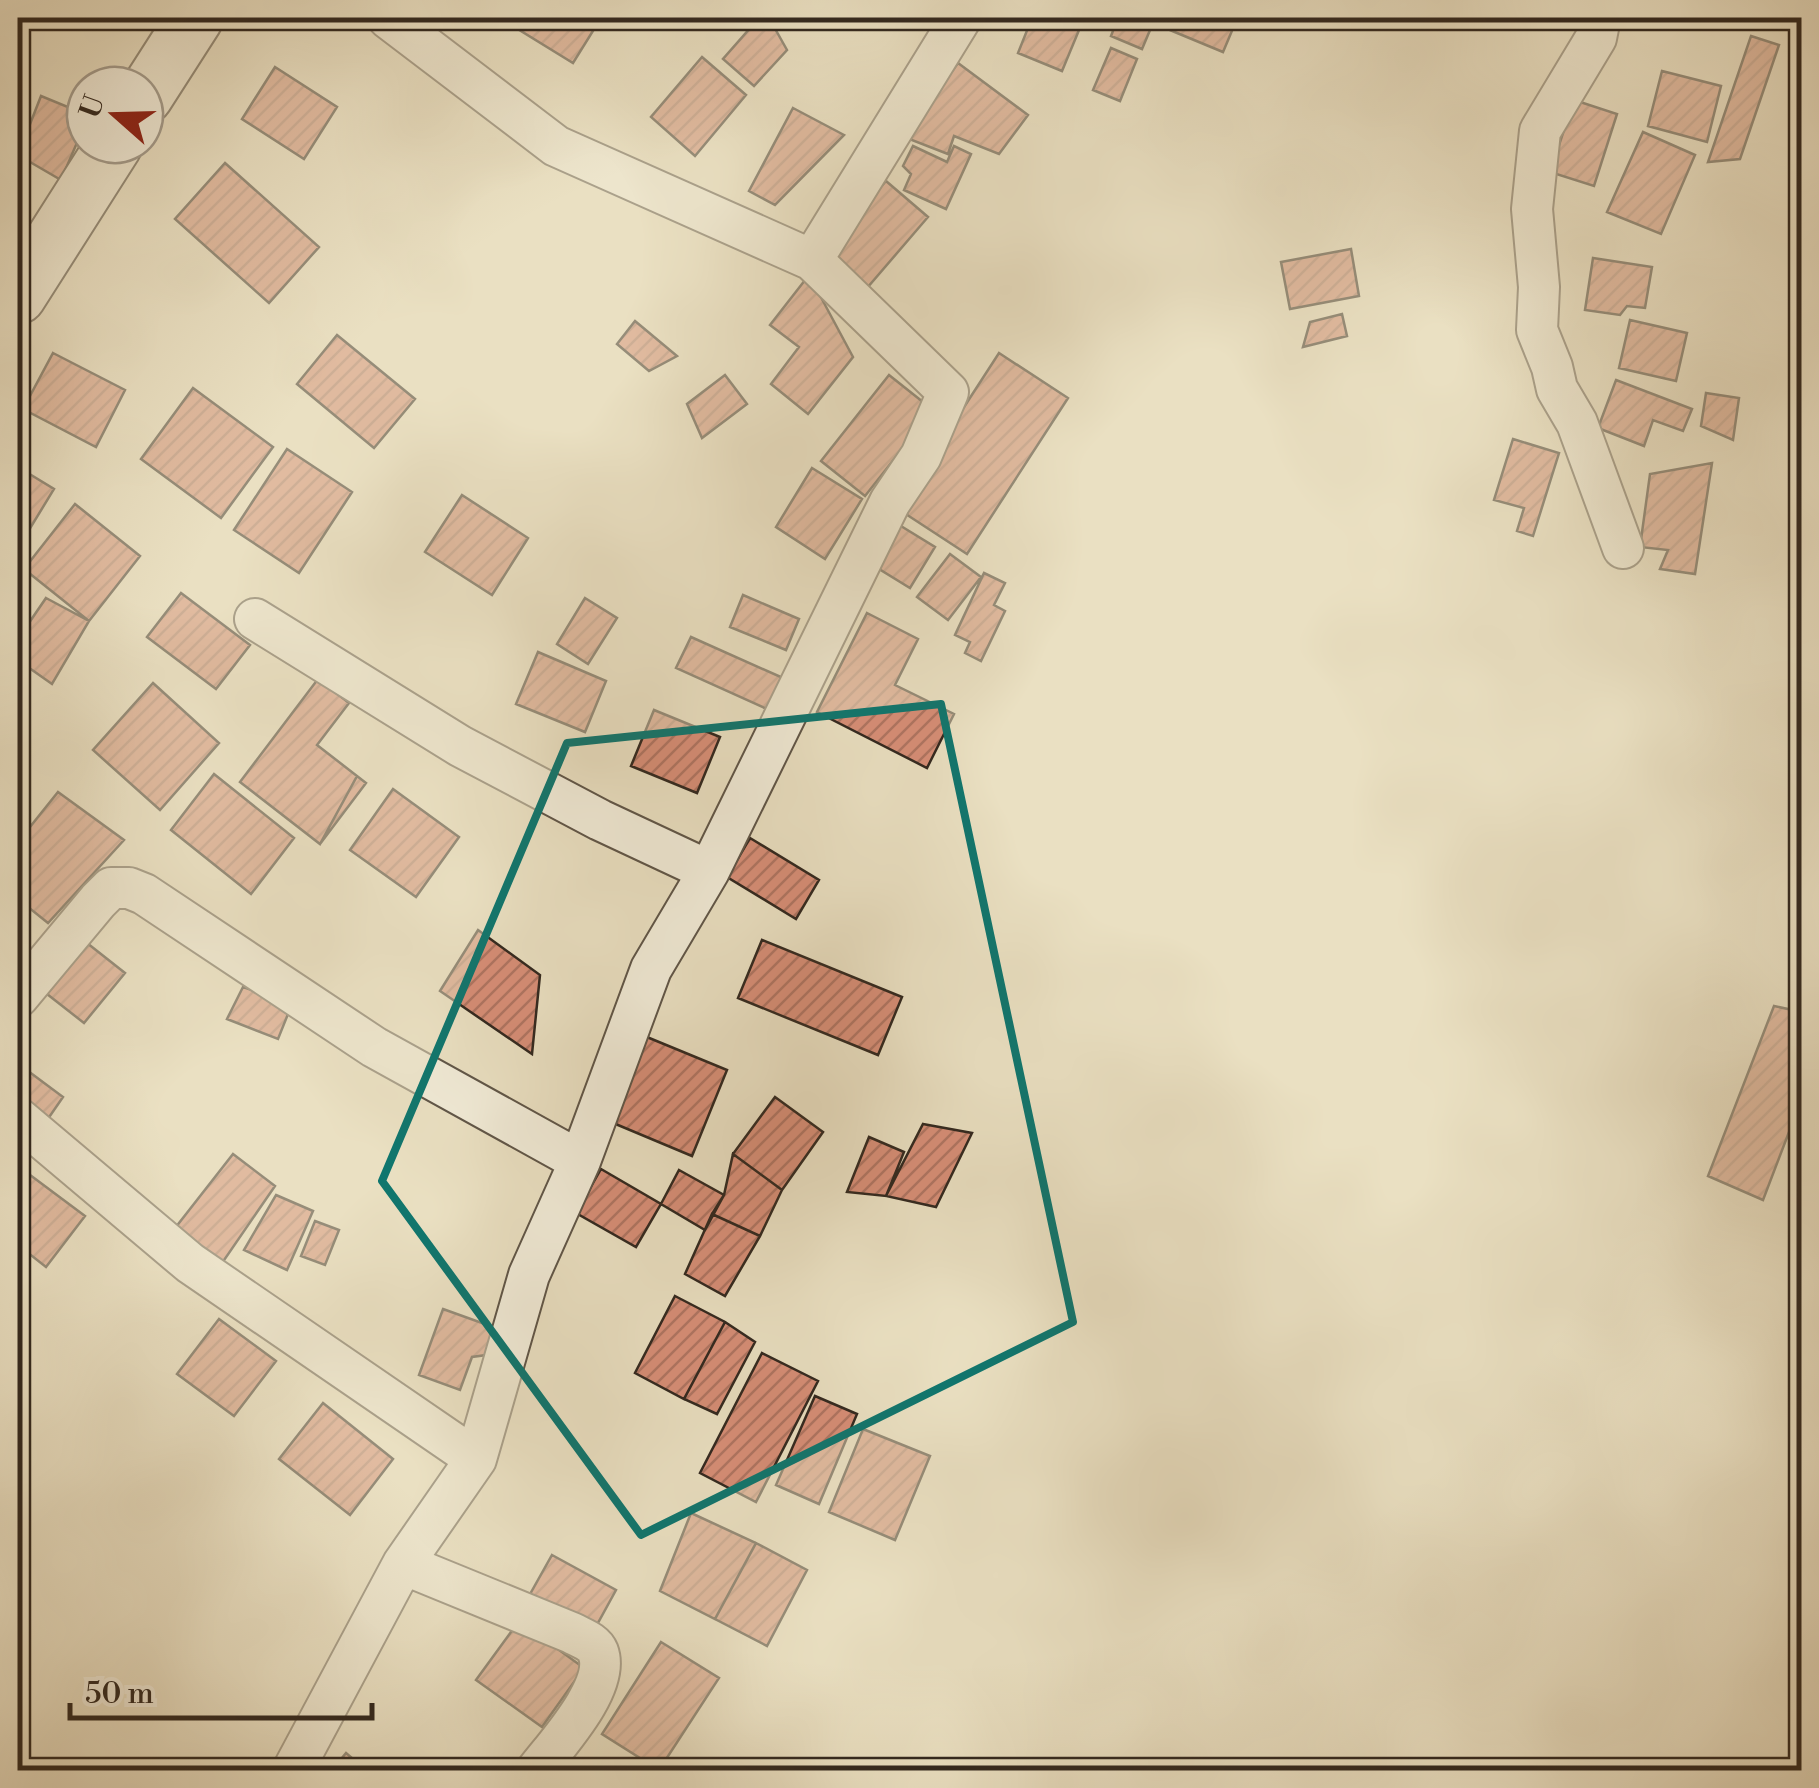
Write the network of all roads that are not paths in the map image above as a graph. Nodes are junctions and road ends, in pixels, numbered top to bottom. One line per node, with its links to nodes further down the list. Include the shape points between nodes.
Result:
1 (195, 18): 5 (street)
2 (388, 18): 7 (street, via 556,146)
3 (961, 18): 7 (street)
4 (1600, 18): 9 (street, via 1596,38 1540,132 1532,209 1536,330)
5 (165, 65)
6 (101, 165): 8 (street)
7 (812, 260): 11 (street, via 948,392 922,456 890,502)
8 (18, 296)
9 (1624, 548)
10 (254, 618): 11 (street, via 460,746)
11 (709, 871): 14 (street, via 650,969)
12 (18, 997): 14 (street, via 110,888 129,888 374,1047)
13 (18, 1118): 15 (street, via 190,1262)
14 (580, 1160): 15 (street, via 529,1275)
15 (476, 1458): 16 (street)
16 (403, 1564): 17 (street); 18 (street, via 572,1633 599,1654 593,1692)
17 (292, 1770)
18 (537, 1770)

